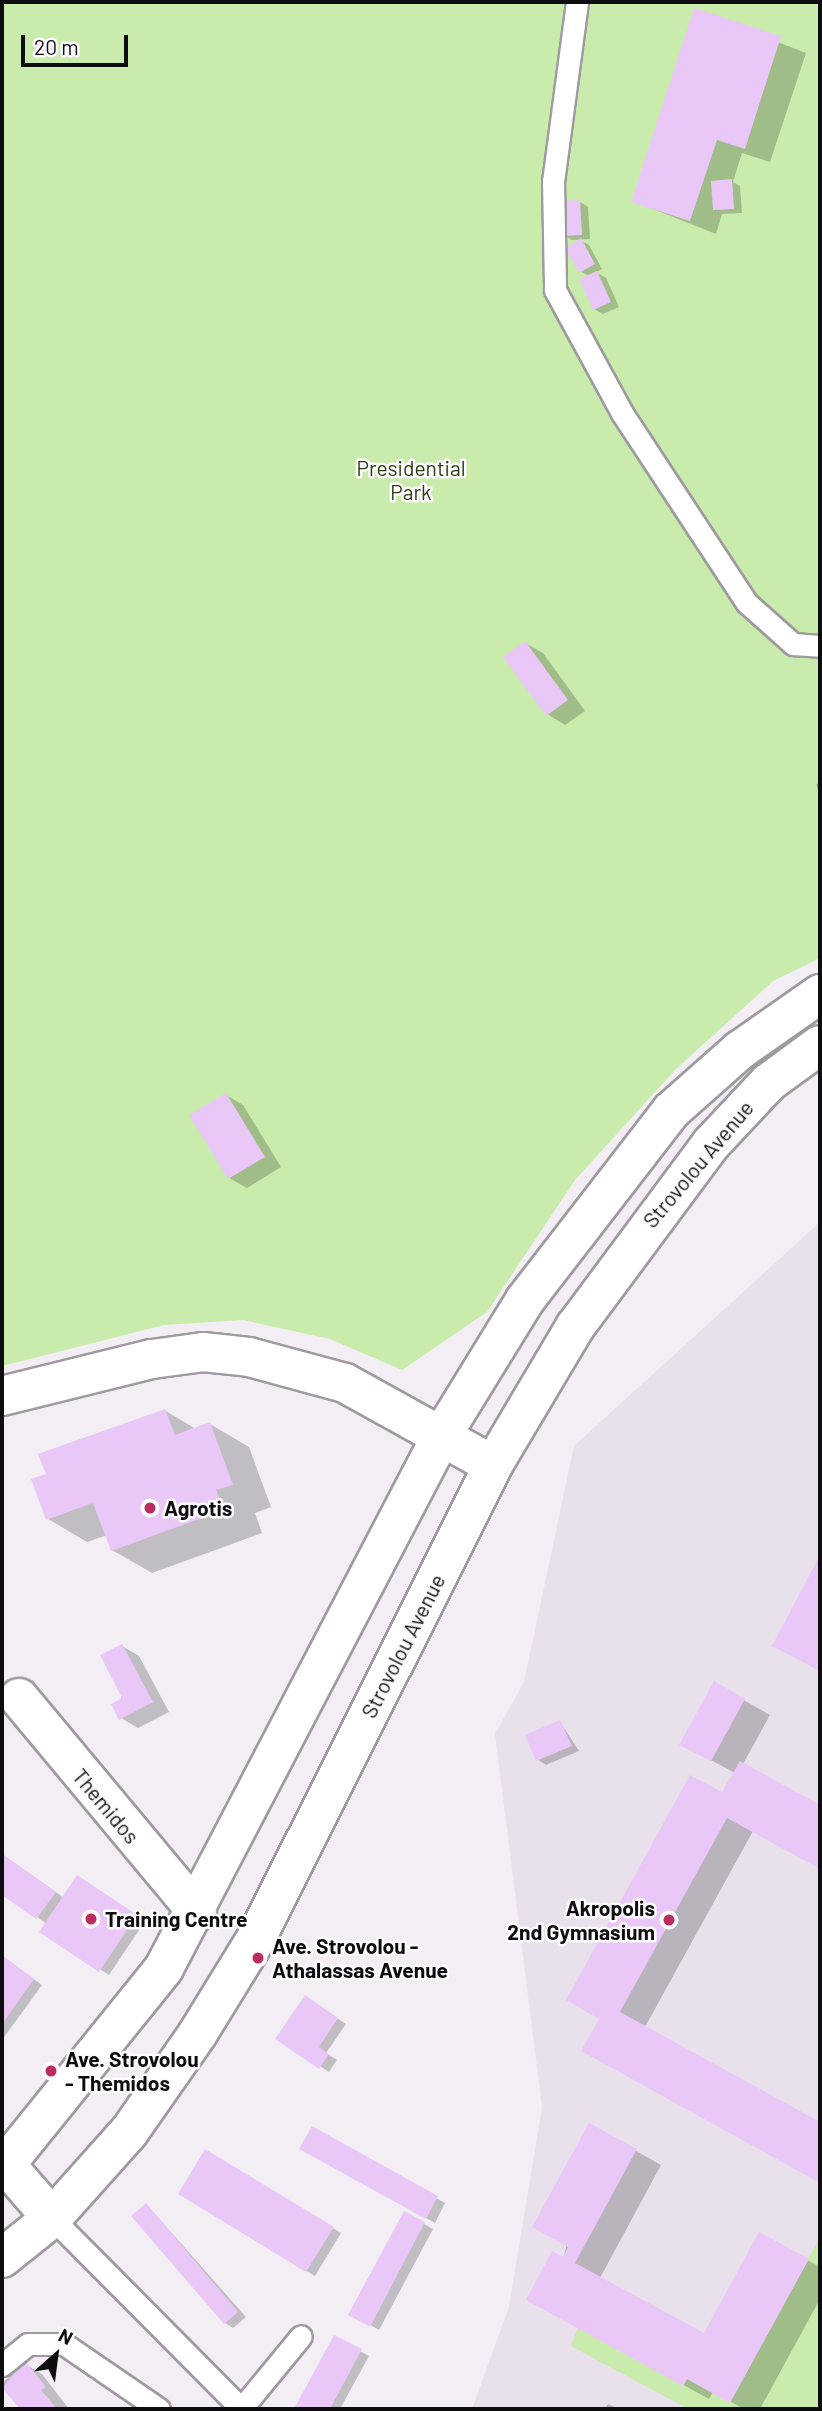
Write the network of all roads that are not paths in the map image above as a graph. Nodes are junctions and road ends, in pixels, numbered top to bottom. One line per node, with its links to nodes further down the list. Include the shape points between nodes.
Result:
1 (577, 2): 2 (lane, via 553,181 555,290 622,413 747,603 793,643)
2 (820, 646)
3 (820, 994): 6 (main road, via 740,1050 671,1111 525,1300)
4 (820, 1045): 7 (main road, Strovolou Avenue, via 768,1083 642,1229)
5 (12, 1393): 6 (main road, via 152,1359 237,1356 292,1364 345,1383)
6 (442, 1435): 7 (main road); 9 (main road)
7 (494, 1465): 11 (main road, Strovolou Avenue, via 257,1937 129,2132)
8 (19, 1698): 9 (main road, Themidos)
9 (197, 1912): 10 (main road, via 135,2010)
10 (4, 2167): 11 (main road)
11 (52, 2218): 12 (main road, Strovolou Avenue); 16 (lane)
12 (2, 2258)
13 (301, 2336): 16 (lane)
14 (2, 2365): 15 (lane, via 29,2344 64,2344)
15 (159, 2409)
16 (242, 2409)

